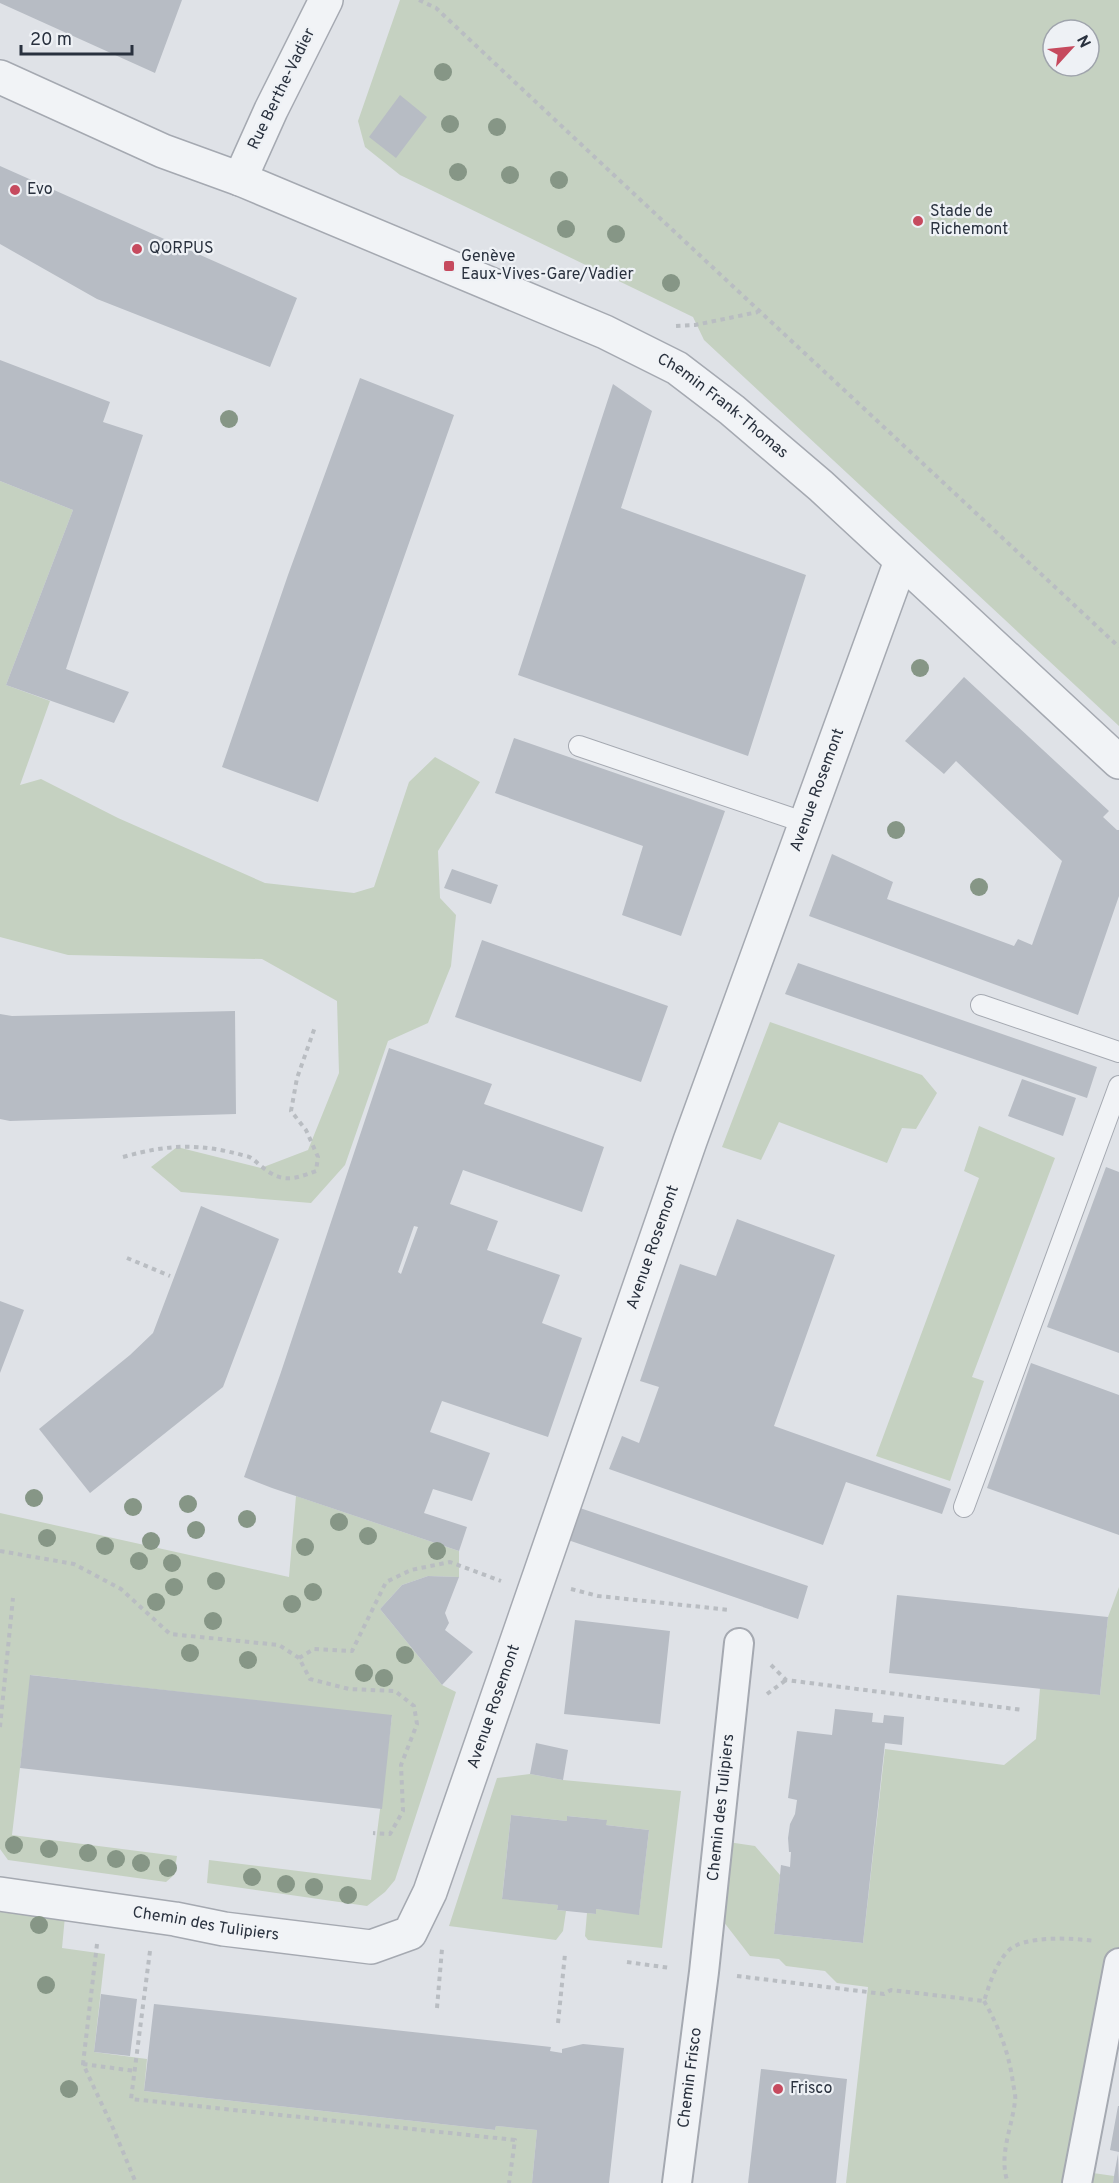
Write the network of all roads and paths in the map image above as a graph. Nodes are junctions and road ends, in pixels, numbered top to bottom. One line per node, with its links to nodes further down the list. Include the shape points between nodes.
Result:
1 (326, 0): 4 (street, Rue Berthe-Vadier)
2 (419, 0): 5 (path, via 436,8)
3 (0, 76): 4 (street, Chemin Frank-Thomas, via 163,151)
4 (240, 179): 7 (street, Chemin Frank-Thomas, via 605,332 677,368 794,463)
5 (758, 312): 6 (path); 8 (path)
6 (695, 325)
7 (901, 561): 10 (street, Chemin Frank-Thomas); 11 (street, Avenue Rosemont)
8 (1119, 647)
9 (579, 746): 11 (lane)
10 (1119, 762)
11 (806, 824): 31 (street, Avenue Rosemont, via 653,1246 430,1892)
12 (981, 1005): 14 (lane)
13 (315, 1027): 16 (path, via 297,1078 291,1111 306,1130 318,1157 316,1172 297,1179 274,1177 249,1156 193,1145 156,1148)
14 (1119, 1052)
15 (1119, 1086): 19 (lane)
16 (123, 1157)
17 (127, 1258): 18 (path)
18 (170, 1276)
19 (964, 1507)
20 (0, 1551): 25 (path, via 74,1564 121,1589 170,1634 279,1645)
21 (510, 1584): 25 (path, via 450,1562 411,1570 386,1582 352,1651 314,1649)
22 (562, 1586): 24 (path, via 598,1596 740,1612)
23 (13, 1598): 28 (path)
24 (739, 1643): 38 (street, Chemin des Tulipiers)
25 (299, 1658): 29 (path, via 310,1679 349,1689 395,1691 414,1706 417,1724 400,1765 403,1811 390,1834)
26 (786, 1680): 27 (path)
27 (1023, 1710)
28 (0, 1727)
29 (373, 1833)
30 (0, 1894): 31 (street, Chemin des Tulipiers, via 371,1947)
31 (424, 1938): 40 (path, via 442,1949)
32 (97, 1940): 42 (path)
33 (1096, 1942): 39 (path, via 1073,1938 1034,1940 1010,1948 995,1970)
34 (151, 1945): 43 (path)
35 (565, 1954): 41 (path)
36 (627, 1962): 38 (path)
37 (1119, 1963): 48 (street)
38 (704, 1972): 39 (path, via 884,1994 891,1990); 46 (street, Chemin Frisco)
39 (984, 2001): 47 (path, via 1010,2059 1016,2099 1003,2171)
40 (437, 2008)
41 (558, 2023)
42 (83, 2064): 43 (path); 44 (path)
43 (135, 2072): 45 (path, via 131,2099 515,2140)
44 (136, 2183)
45 (509, 2183)
46 (677, 2183)
47 (1008, 2183)
48 (1077, 2183)

